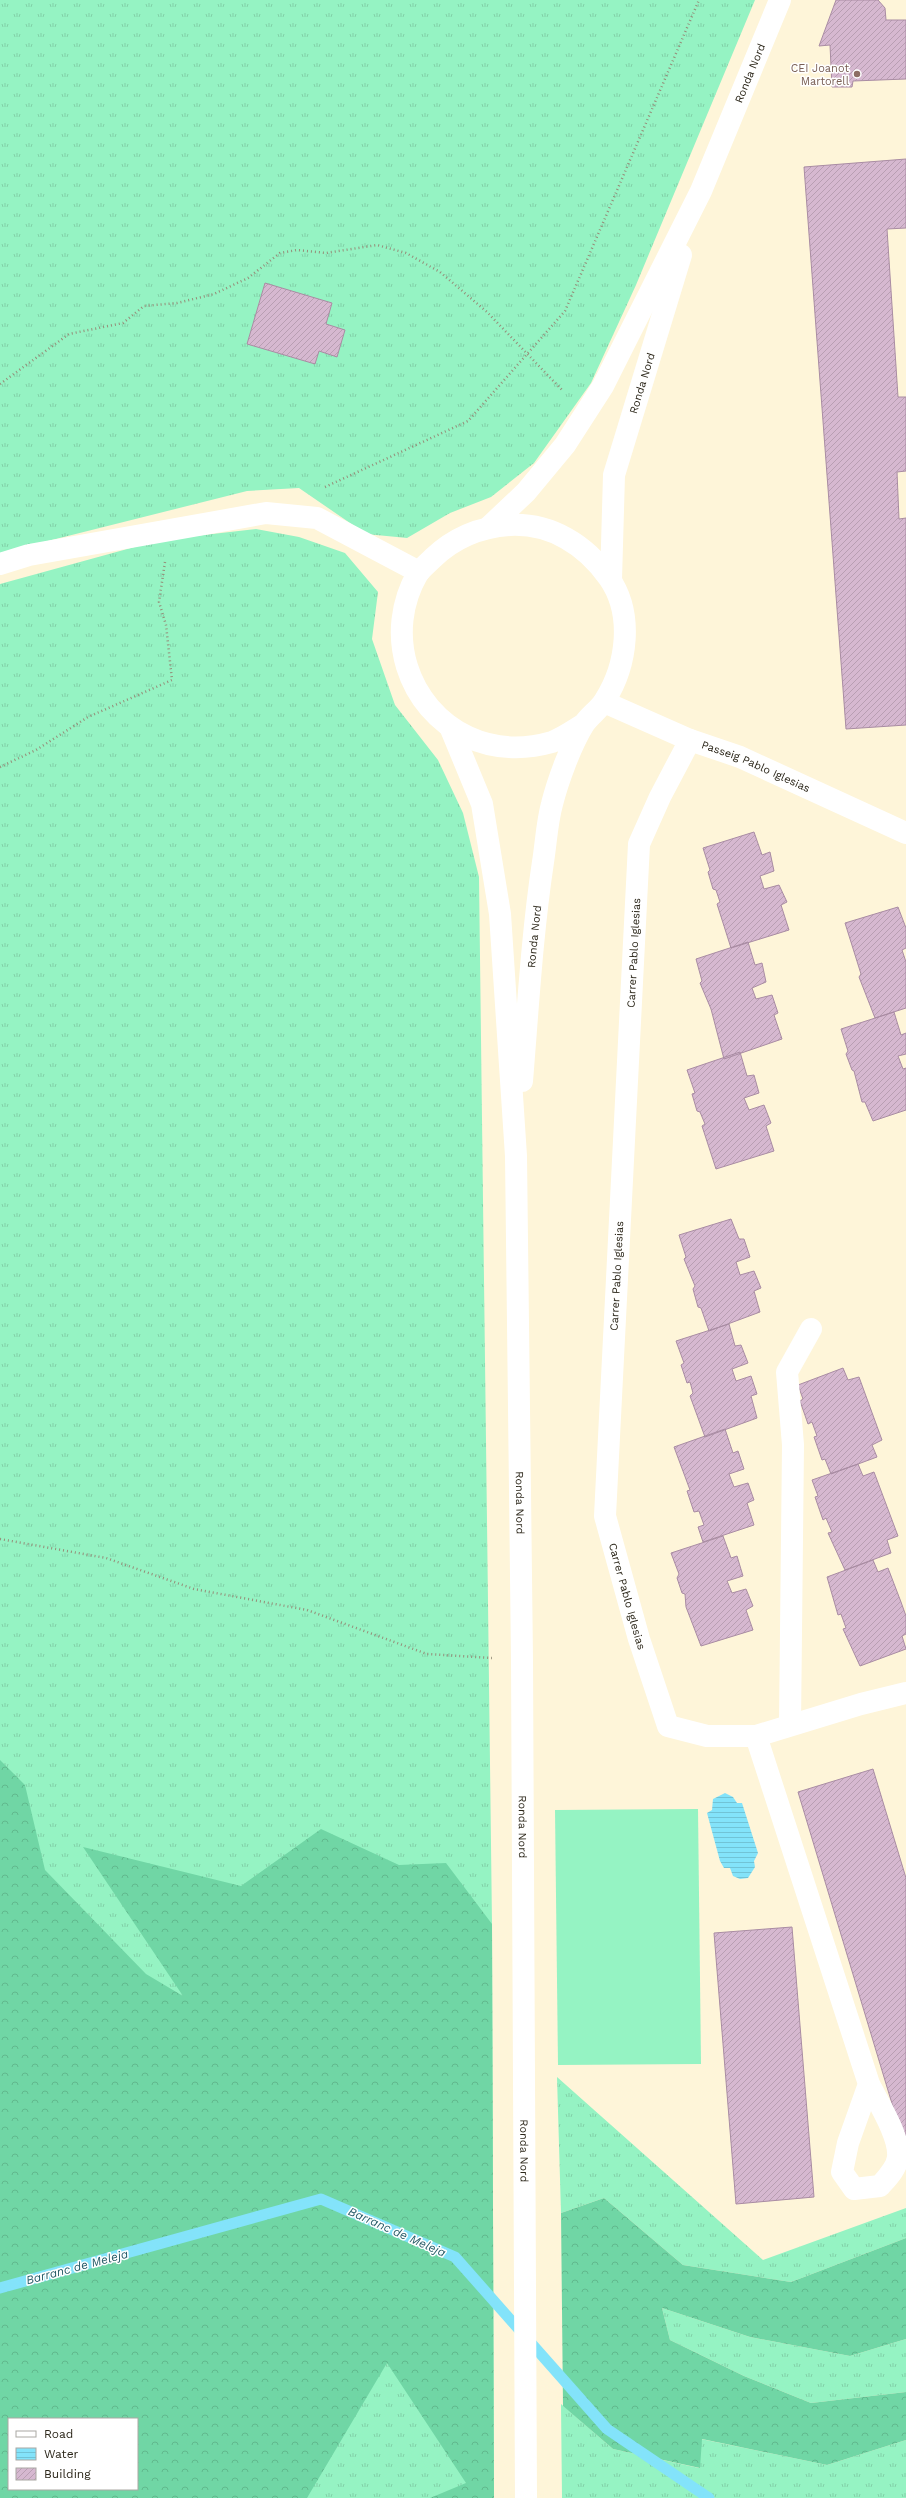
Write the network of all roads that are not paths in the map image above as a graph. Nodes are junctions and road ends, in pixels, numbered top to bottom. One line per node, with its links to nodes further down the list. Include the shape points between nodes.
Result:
1 (780, 0): 2 (main road, Ronda Nord)
2 (701, 191): 3 (main road, Ronda Nord, via 604,386 566,445 531,486); 6 (main road, Ronda Nord, via 614,475)
3 (489, 527): 5 (main road, via 462,536 439,552); 6 (main road, via 525,525 559,534 588,553)
4 (0, 564): 5 (main road, via 29,555 266,513 317,518)
5 (419, 572): 9 (main road, via 408,599 401,628 404,658 413,685 429,710)
6 (611, 580): 7 (main road, via 621,606 626,638 619,674)
7 (604, 702): 8 (main road); 10 (main road, Passeig Pablo Iglesias)
8 (584, 724): 9 (main road, via 554,741 519,748 483,744); 12 (main road, Ronda Nord, via 551,804 536,911)
9 (451, 729): 12 (main road, Ronda Nord, via 482,804 500,914)
10 (690, 740): 11 (main road, Passeig Pablo Iglesias, via 740,757); 16 (main road, Carrer Pablo Iglesias, via 639,844 605,1516 639,1639 668,1726 707,1736)
11 (906, 833)
12 (516, 1156): 18 (main road, Ronda Nord, via 522,1660)
13 (811, 1328): 15 (main road, via 787,1372 793,1444)
14 (906, 1693): 15 (main road)
15 (790, 1725): 16 (main road)
16 (756, 1736): 17 (main road)
17 (869, 2084)
18 (526, 2498)

